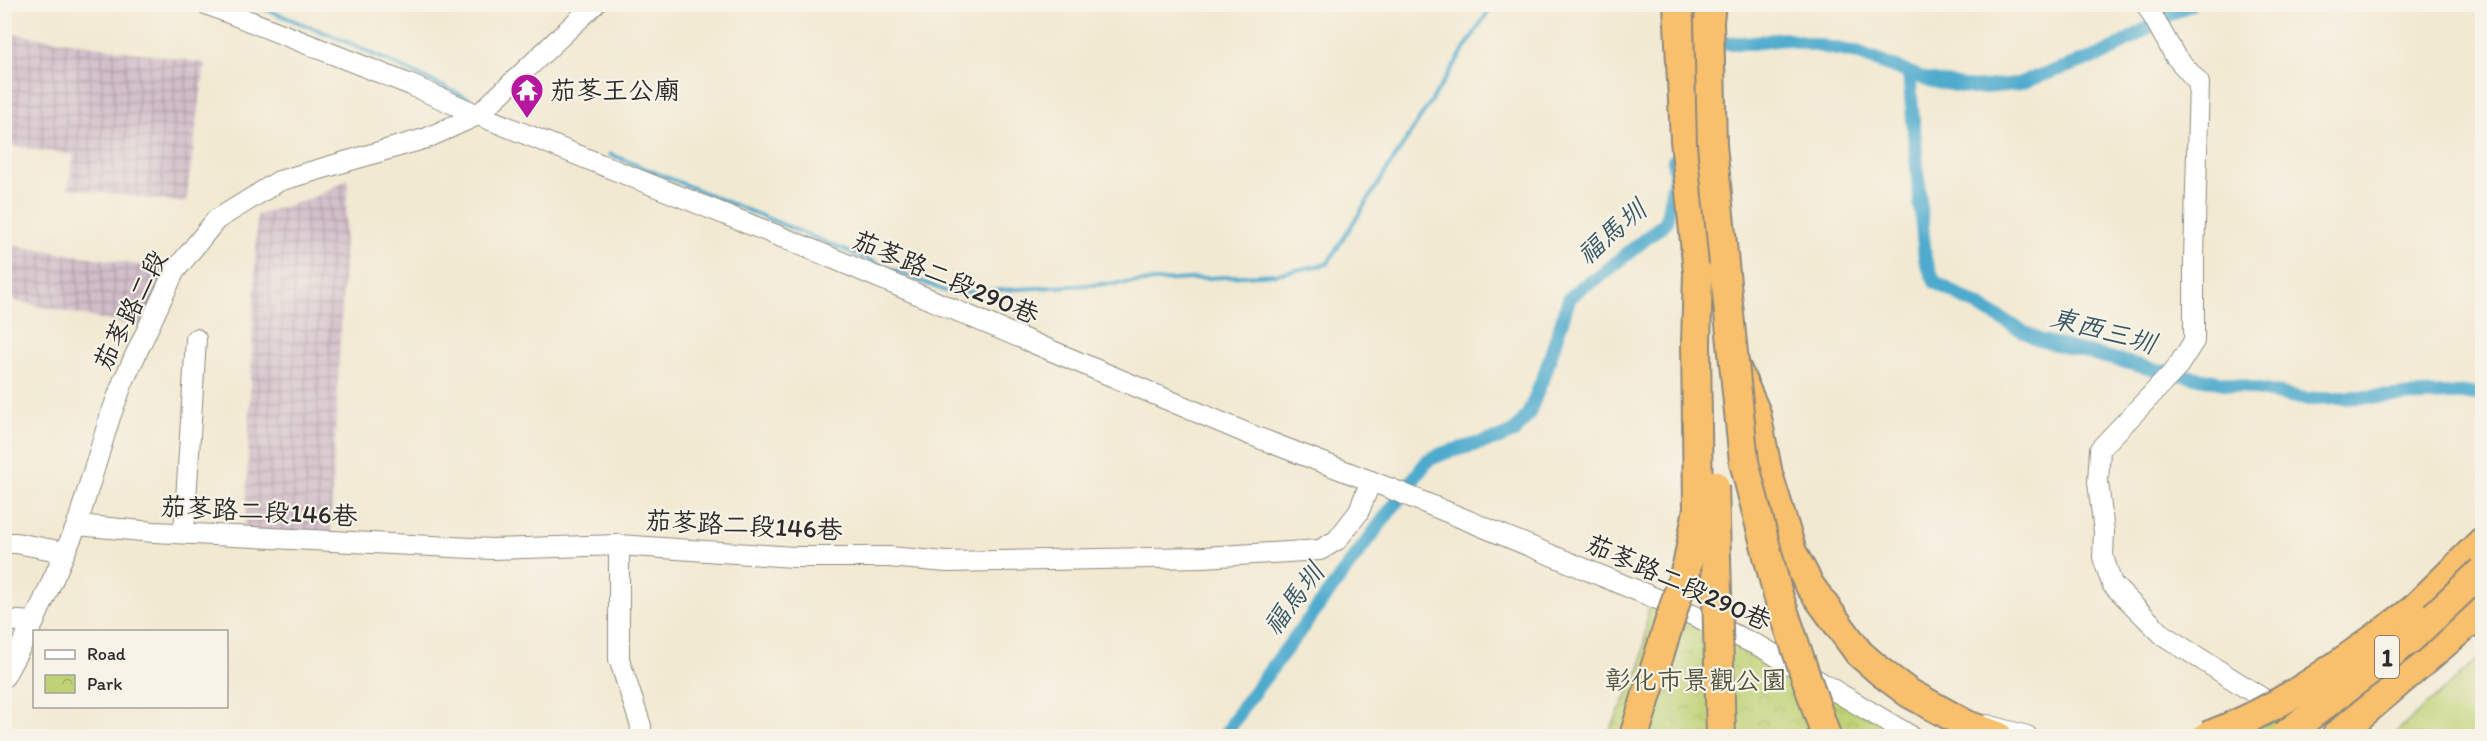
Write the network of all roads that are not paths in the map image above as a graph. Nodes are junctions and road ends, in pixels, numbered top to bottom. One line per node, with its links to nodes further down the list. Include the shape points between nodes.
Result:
1 (206, 4): 6 (street, 茄苳路二段290巷)
2 (596, 4): 6 (street, 茄苳路二段)
3 (1678, 4): 7 (highway, via 1685,140)
4 (1712, 4): 9 (highway, bridge, via 1712,145)
5 (2146, 4): 23 (street, via 2175,56 2199,83 2194,341 2176,369 2100,449 2103,557 2112,584 2163,635)
6 (478, 115): 10 (street, 茄苳路二段290巷); 11 (street, 茄苳路二段, via 427,138 279,181 216,220 174,273 123,382)
7 (1698, 273): 26 (highway, bridge, via 1698,509 1688,562); 27 (highway, bridge, via 1714,461)
8 (196, 339): 12 (street)
9 (1733, 362): 28 (highway, bridge, via 1744,462 1755,510 1778,595); 30 (highway, bridge, via 1756,412 1768,474 1792,552 1810,586 1859,653 1882,673 1957,720)
10 (1371, 481): 15 (street, 茄苳路二段146巷, via 1358,513 1337,540 1320,550 1203,557 947,562); 29 (street, 茄苳路二段290巷, via 1728,631)
11 (77, 525): 12 (street, 茄苳路二段146巷); 16 (street, 茄苳路二段)
12 (184, 533): 15 (street, 茄苳路二段146巷, via 492,549)
13 (2482, 542): 33 (highway, bridge, via 2412,611 2292,697)
14 (4, 543): 16 (street)
15 (619, 545): 25 (street, via 619,660 641,726)
16 (64, 552): 20 (street, 茄苳路二段)
17 (2482, 571): 34 (highway, 1, bridge, via 2409,640)
18 (2482, 611): 36 (highway, 1)
19 (4, 620): 20 (street)
20 (34, 622): 21 (street, 茄苳路二段)
21 (4, 677)
22 (1921, 687): 31 (street, via 1975,722)
23 (2278, 703): 24 (street); 35 (street)
24 (2230, 729): 32 (street)
25 (640, 736)
26 (1634, 736)
27 (1721, 736)
28 (1826, 736)
29 (1911, 736)
30 (1998, 736)
31 (2027, 736)
32 (2190, 736)
33 (2207, 736)
34 (2284, 736)
35 (2311, 736)
36 (2336, 736)

